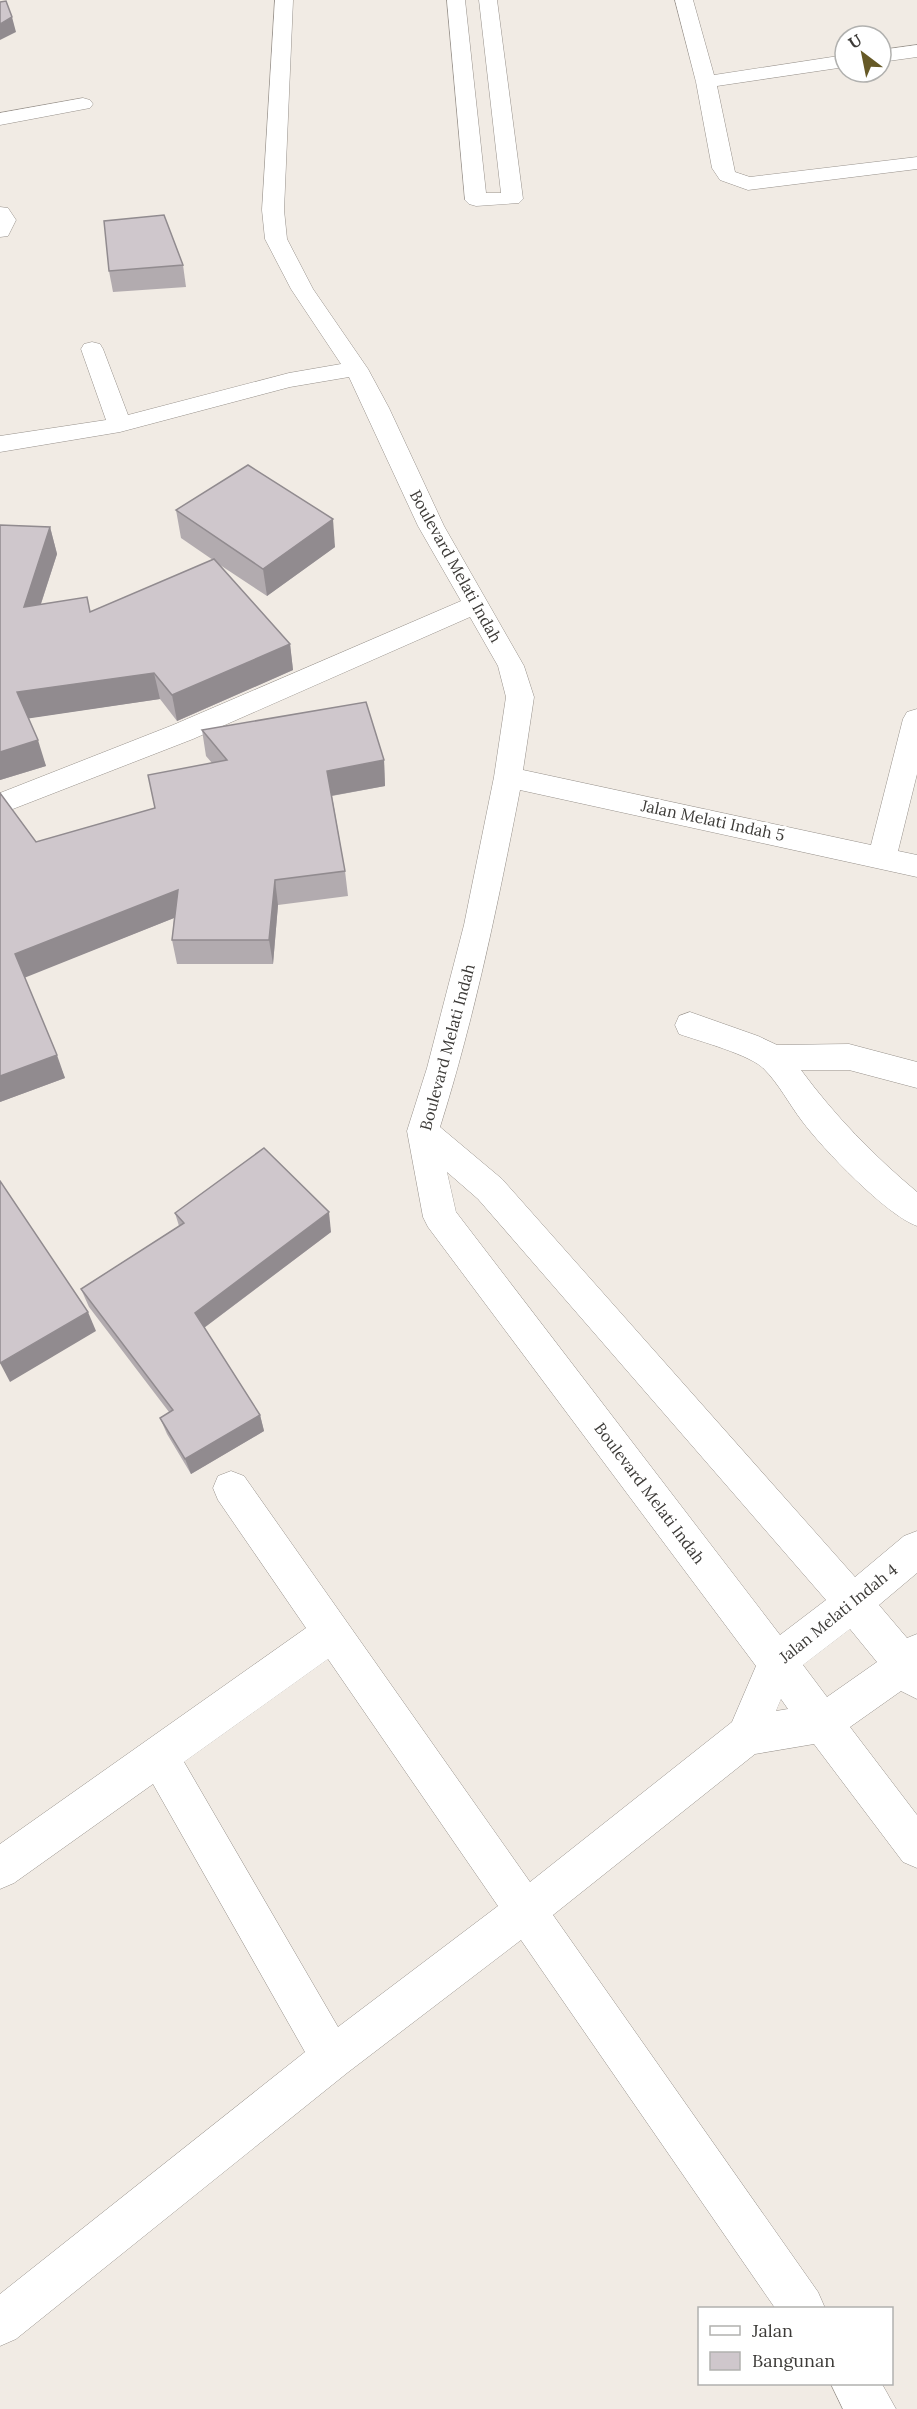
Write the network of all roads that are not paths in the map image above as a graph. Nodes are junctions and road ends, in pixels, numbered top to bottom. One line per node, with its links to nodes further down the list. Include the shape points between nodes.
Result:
1 (284, 0): 19 (street, Boulevard Melati Indah, via 273,210 276,239 302,289)
2 (456, 0): 10 (street)
3 (488, 0): 9 (street)
4 (684, 0): 8 (street)
5 (917, 51): 6 (street)
6 (893, 54)
7 (833, 63): 8 (street)
8 (706, 82): 14 (street)
9 (499, 89): 10 (street); 10 (street, via 512,199 476,200)
10 (465, 91)
11 (83, 104): 12 (street)
12 (0, 119)
13 (917, 163): 14 (street, via 748,184)
14 (727, 176): 15 (street)
15 (730, 201)
16 (0, 213): 17 (street, via 5,220)
17 (0, 231)
18 (92, 349): 20 (street)
19 (356, 369): 20 (street, via 289,380); 22 (street, Boulevard Melati Indah, via 431,526)
20 (120, 425): 21 (street)
21 (0, 444)
22 (477, 604): 24 (street, Boulevard Melati Indah, via 511,666 520,697); 25 (street, via 183,732)
23 (917, 719): 26 (street)
24 (508, 777): 26 (street, Jalan Melati Indah 5); 31 (street, Boulevard Melati Indah, via 479,925)
25 (0, 804)
26 (882, 858): 27 (street, Jalan Melati Indah 5)
27 (917, 866)
28 (690, 1025): 29 (street)
29 (774, 1058): 30 (street, via 849,1057); 32 (street, via 814,1114 864,1167)
30 (917, 1076)
31 (423, 1131): 35 (street, via 490,1189); 37 (street, Boulevard Melati Indah, via 440,1217)
32 (917, 1212)
33 (231, 1488): 36 (street)
34 (917, 1549): 35 (street, Jalan Melati Indah 4)
35 (853, 1603): 37 (street, Jalan Melati Indah 4); 38 (street)
36 (332, 1633): 41 (street); 44 (street)
37 (777, 1661): 39 (street, Boulevard Melati Indah); 40 (street, Jalan Melati Indah 4)
38 (913, 1666): 39 (street)
39 (823, 1723): 40 (street); 42 (street, Boulevard Melati Indah)
40 (746, 1736): 44 (street)
41 (159, 1757): 43 (street); 45 (street)
42 (917, 1848)
43 (0, 1869)
44 (527, 1910): 45 (street); 46 (street)
45 (332, 2058): 47 (street)
46 (801, 2307)
47 (0, 2323)
48 (855, 2385): 49 (street)
49 (872, 2409)

